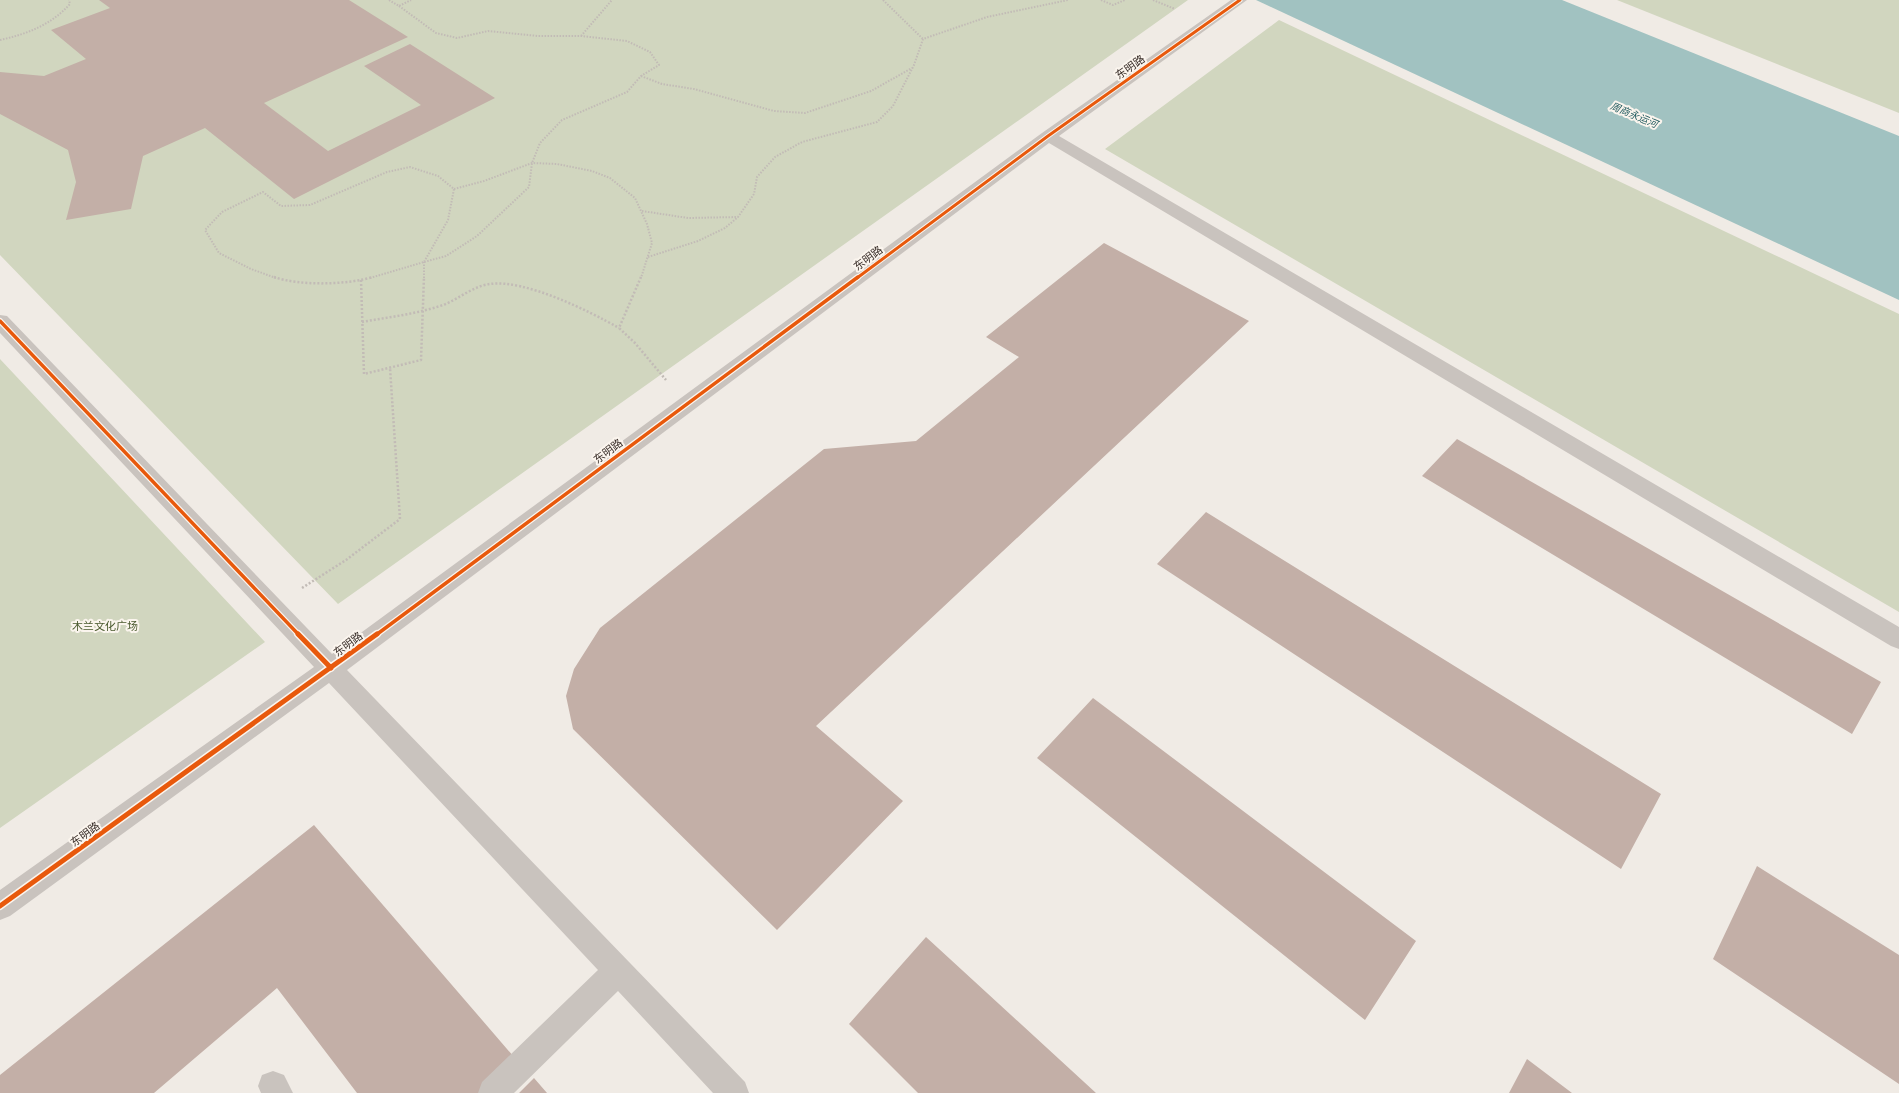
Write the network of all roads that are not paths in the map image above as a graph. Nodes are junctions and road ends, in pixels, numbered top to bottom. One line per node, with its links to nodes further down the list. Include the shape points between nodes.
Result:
1 (1233, 5): 2 (street, 东明路)
2 (1048, 136): 4 (street); 5 (street, 东明路)
3 (0, 321): 5 (street)
4 (1899, 639)
5 (331, 668): 6 (street, 东明路); 7 (street)
6 (0, 906)
7 (618, 971): 8 (street); 9 (street)
8 (493, 1093)
9 (734, 1093)

